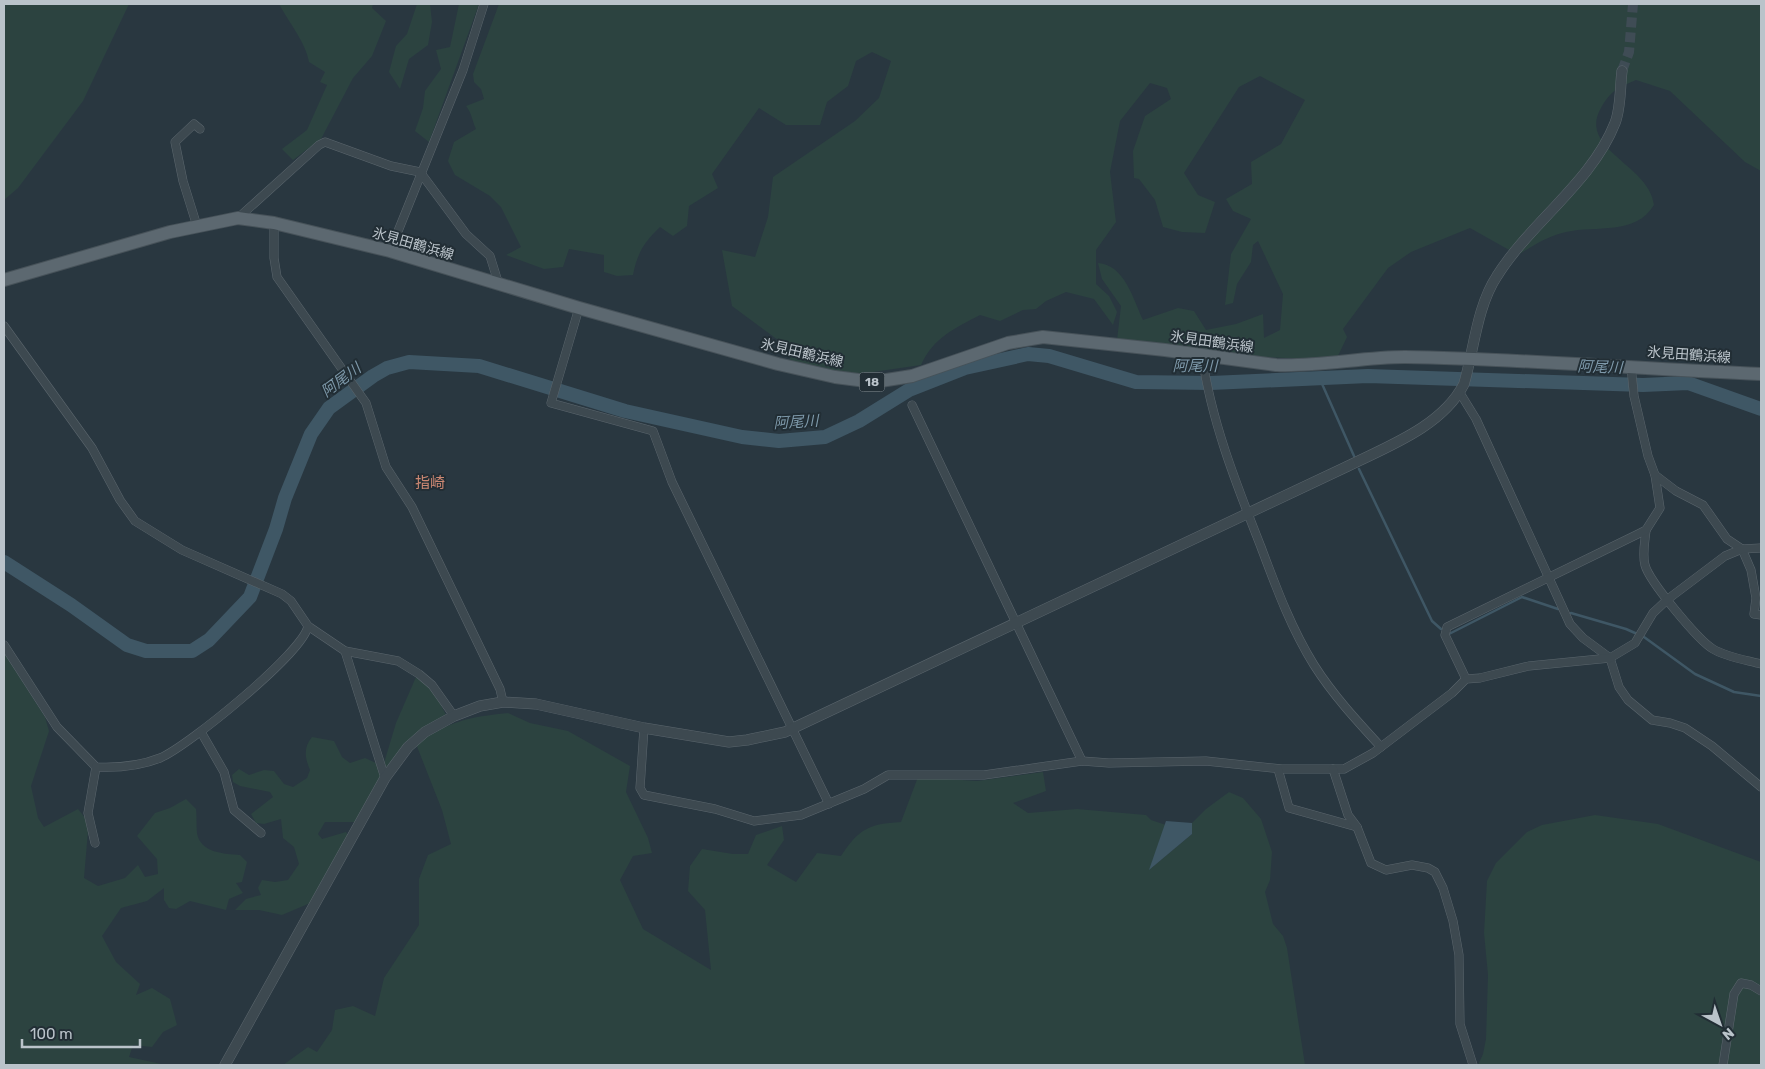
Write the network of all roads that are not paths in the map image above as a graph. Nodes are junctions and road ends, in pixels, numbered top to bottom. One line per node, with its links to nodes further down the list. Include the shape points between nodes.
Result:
1 (484, 4): 4 (street, via 463,70)
2 (1622, 71): 14 (street, via 1616,121 1605,145 1517,247 1496,277 1485,301)
3 (200, 129): 7 (street, via 194,124 175,142)
4 (420, 172): 5 (street, via 391,166 325,142); 8 (street); 10 (street, via 466,234 490,256)
5 (238, 218): 6 (main road, 氷見田鶴浜線 / 18); 7 (main road, 氷見田鶴浜線 / 18)
6 (274, 223): 8 (main road, 氷見田鶴浜線 / 18); 34 (street, via 274,258 278,277 366,403 386,467 412,507 500,689)
7 (197, 226): 9 (main road, 氷見田鶴浜線 / 18)
8 (390, 251): 10 (main road, 氷見田鶴浜線 / 18)
9 (4, 280)
10 (499, 285): 11 (main road, 氷見田鶴浜線 / 18)
11 (579, 308): 13 (main road, 氷見田鶴浜線 / 18, via 778,364 874,382 912,376 1008,343 1043,338); 37 (street, via 551,403 653,431 672,482)
12 (4, 326): 28 (street, via 92,448 135,521 182,550 274,589 291,601)
13 (1203, 362): 14 (main road, 氷見田鶴浜線 / 18, via 1293,366 1392,357); 20 (street, via 1231,467)
14 (1470, 363): 15 (main road, 氷見田鶴浜線 / 18); 17 (street)
15 (1632, 371): 16 (main road, 氷見田鶴浜線 / 18); 19 (street, via 1634,396)
16 (1761, 374)
17 (1462, 389): 20 (street, via 1426,425); 24 (street)
18 (912, 405): 27 (street)
19 (1655, 475): 21 (street, via 1660,508); 23 (street, via 1703,505 1727,539)
20 (1248, 514): 27 (street); 39 (street, via 1287,613 1314,664 1345,708)
21 (1646, 530): 24 (street); 25 (street, via 1644,562 1654,583)
22 (1761, 548): 23 (street)
23 (1742, 550): 25 (street, via 1725,556); 26 (street, via 1751,570 1756,598 1754,614)
24 (1550, 578): 31 (street, via 1570,624); 33 (street, via 1447,627 1445,635)
25 (1668, 599): 31 (street, via 1652,613 1635,643); 32 (street, via 1713,649)
26 (1761, 615)
27 (1016, 623): 37 (street); 40 (street)
28 (308, 626): 30 (street); 38 (street, via 307,632 286,658)
29 (4, 645): 41 (street, via 57,727)
30 (344, 651): 35 (street, via 398,661 432,685); 44 (street)
31 (1610, 658): 33 (street, via 1529,666); 45 (street, via 1619,687 1628,700 1652,720 1684,728 1712,746)
32 (1761, 664)
33 (1466, 679): 39 (street)
34 (503, 702): 35 (street); 36 (street, via 536,704)
35 (454, 716): 44 (street, via 425,732 408,747)
36 (644, 728): 37 (street, via 729,742); 46 (street, via 640,788 644,796 754,820 801,815)
37 (793, 729): 46 (street)
38 (201, 732): 41 (street, via 160,758 124,768); 48 (street, via 224,772 234,810)
39 (1381, 746): 43 (street, via 1363,760 1344,769)
40 (1082, 761): 42 (street, via 1206,761); 46 (street, via 984,775 888,774)
41 (96, 767): 49 (street, via 88,813)
42 (1278, 769): 43 (street); 47 (street, via 1289,808)
43 (1333, 769): 47 (street, via 1348,815)
44 (385, 778): 51 (street)
45 (1761, 786)
46 (829, 804)
47 (1358, 827): 52 (street, via 1371,863 1386,870 1412,865 1428,868 1435,872 1443,888 1459,956 1460,1024)
48 (261, 833)
49 (95, 843)
50 (1761, 991): 53 (street, via 1741,983 1734,994)
51 (225, 1065)
52 (1473, 1065)
53 (1724, 1065)

